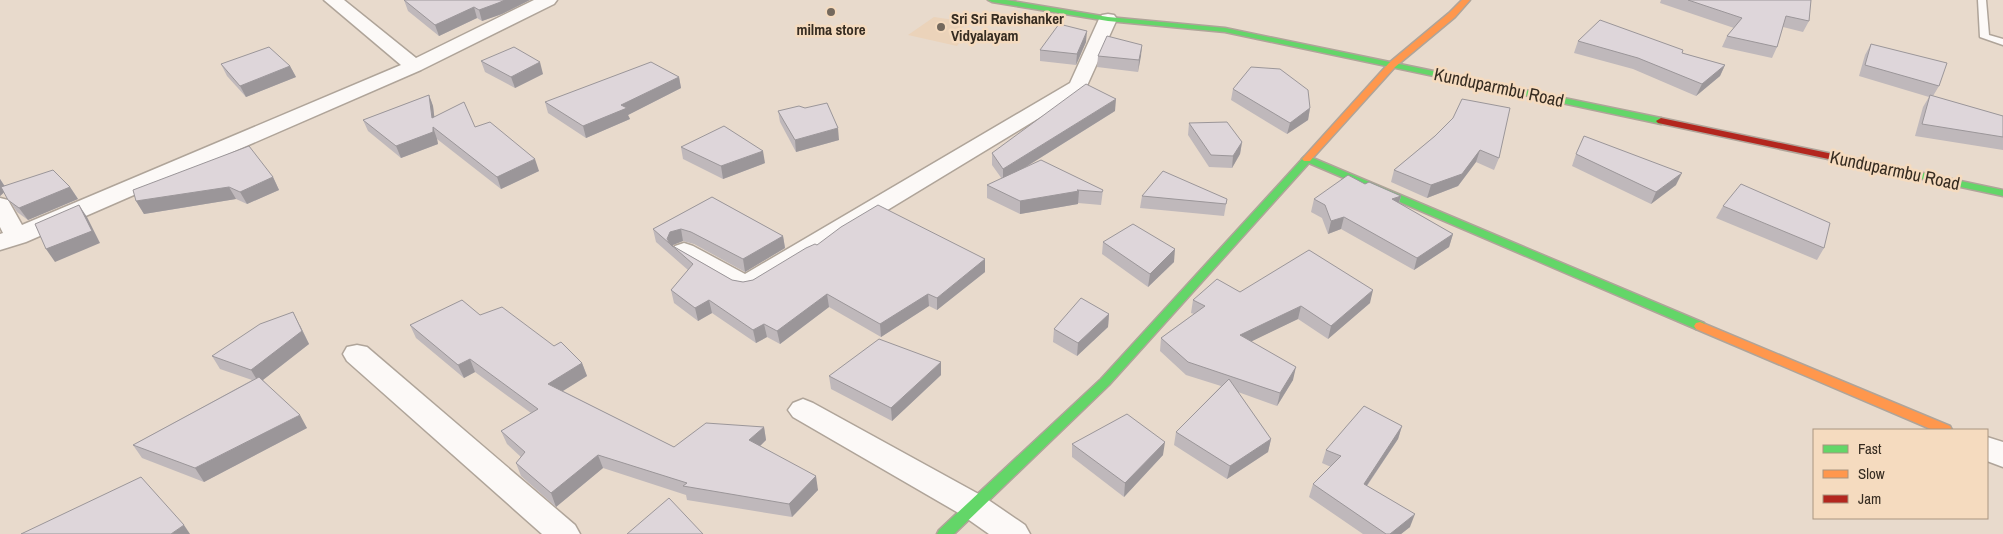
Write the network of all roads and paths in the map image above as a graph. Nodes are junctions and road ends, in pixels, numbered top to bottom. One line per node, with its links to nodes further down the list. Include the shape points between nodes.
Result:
1 (333, 0): 9 (street)
2 (548, 0): 9 (street)
3 (992, 0): 6 (street, Kunduparmbu Road)
4 (1466, 0): 8 (street)
5 (1982, 0): 7 (lane, via 1985,37)
6 (1108, 19): 8 (street, Kunduparmbu Road, via 1225,30); 14 (street, via 1078,86 744,285)
7 (2003, 42)
8 (1392, 65): 10 (street); 11 (street, Kunduparmbu Road)
9 (414, 66): 13 (street)
10 (1308, 159): 17 (street); 20 (street, via 1104,382)
11 (2003, 193)
12 (0, 205): 13 (street)
13 (9, 240)
14 (684, 251)
15 (357, 354): 21 (street)
16 (803, 410): 20 (street)
17 (1943, 429)
18 (1988, 448): 19 (street)
19 (2003, 455)
20 (972, 506): 22 (street); 23 (street)
21 (564, 534)
22 (944, 534)
23 (1014, 534)

